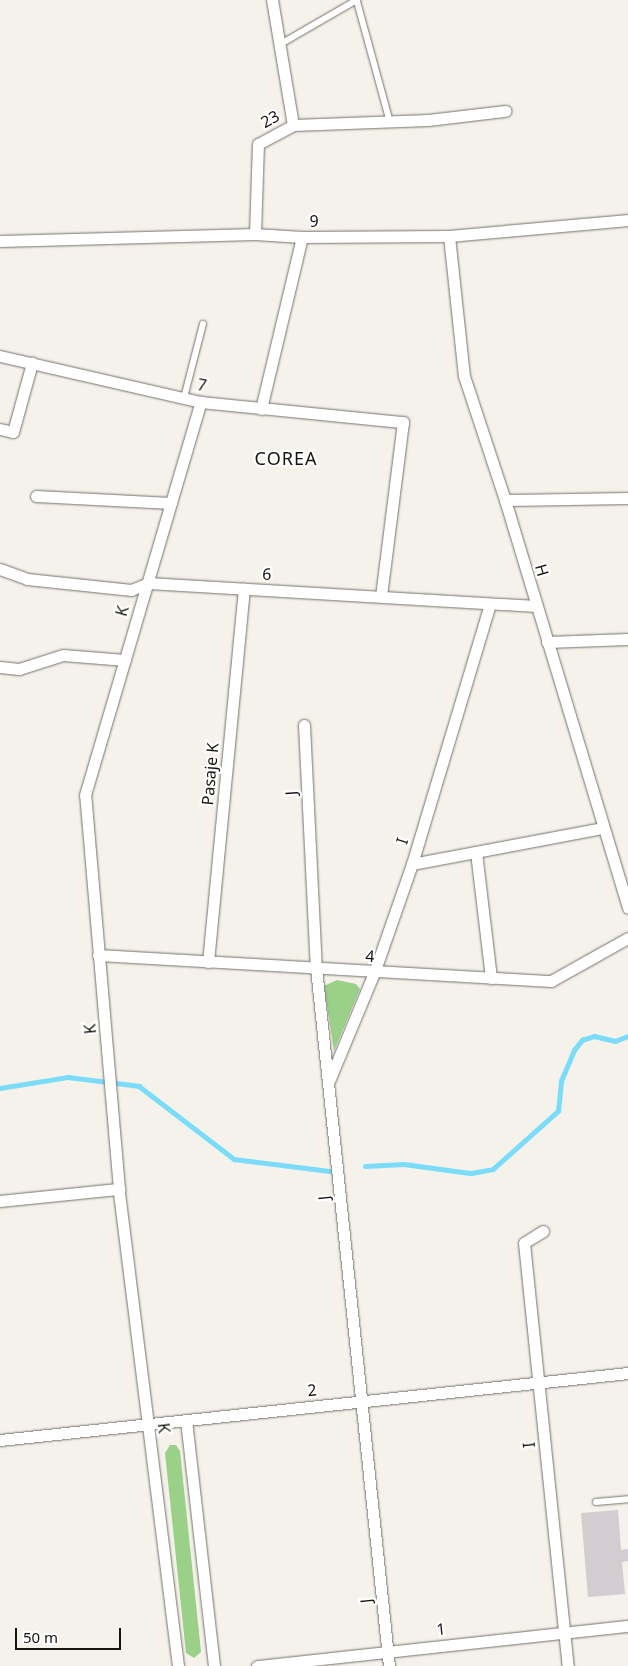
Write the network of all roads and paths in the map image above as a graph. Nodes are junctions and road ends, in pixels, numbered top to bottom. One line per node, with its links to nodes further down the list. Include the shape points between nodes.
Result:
1 (272, 0): 3 (street, 23)
2 (357, 0): 3 (lane); 5 (lane)
3 (281, 44): 6 (street, 23)
4 (505, 111): 5 (street)
5 (390, 122): 6 (street)
6 (293, 125): 8 (street, 23, via 258,144)
7 (628, 220): 9 (street, 9)
8 (255, 234): 10 (street, 9); 11 (street, 9)
9 (449, 236): 10 (street, 9); 21 (street, H, via 464,376)
10 (302, 237): 17 (street)
11 (0, 241)
12 (203, 324): 15 (lane)
13 (0, 356): 14 (street, 7)
14 (32, 363): 15 (street, 7); 18 (street, via 13,432)
15 (184, 398): 16 (street, 7)
16 (201, 402): 17 (street, 7); 22 (street, K)
17 (261, 409): 26 (street, 7, via 403,422)
18 (0, 429)
19 (36, 496): 22 (street)
20 (628, 498): 21 (street)
21 (505, 500): 28 (street, H)
22 (171, 503): 24 (street, K)
23 (0, 569): 24 (street, 6, via 27,579 131,590)
24 (148, 583): 25 (street, 6); 31 (street, K)
25 (244, 589): 26 (street, 6); 40 (street, Pasaje K)
26 (381, 597): 27 (street, 6)
27 (490, 604): 28 (street, 6); 36 (street, I)
28 (536, 606): 30 (street, H)
29 (628, 639): 30 (street)
30 (547, 642): 34 (street, H)
31 (125, 660): 32 (street, via 63,655 19,669); 39 (street, K, via 84,795)
32 (0, 668)
33 (304, 725): 41 (street, J)
34 (602, 828): 35 (street); 37 (street, H)
35 (476, 852): 36 (street); 43 (street)
36 (412, 864): 42 (street, I)
37 (628, 908)
38 (628, 938): 43 (street, 4, via 551,981)
39 (98, 955): 40 (street, 4); 45 (street, K)
40 (208, 962): 41 (street, 4)
41 (316, 968): 42 (street, 4); 44 (street, J)
42 (374, 973): 43 (street, 4); 44 (street, I)
43 (491, 978)
44 (328, 1082): 50 (street, J)
45 (119, 1189): 46 (street); 52 (street, K)
46 (0, 1201)
47 (543, 1231): 49 (street, I, via 524,1243)
48 (628, 1374): 49 (street, 2)
49 (539, 1385): 50 (street, 2); 57 (street, I)
50 (362, 1402): 51 (street, 2); 58 (street, J)
51 (186, 1420): 52 (street, 2); 60 (street, K)
52 (147, 1423): 53 (street, 2); 59 (street, K)
53 (0, 1440)
54 (628, 1499): 55 (lane)
55 (596, 1502)
56 (628, 1626): 57 (street, 1)
57 (565, 1632): 58 (street, 1); 63 (street, I)
58 (388, 1652): 61 (street, 1); 62 (street, J)
59 (178, 1666)
60 (214, 1666)
61 (257, 1666)
62 (390, 1666)
63 (568, 1666)

